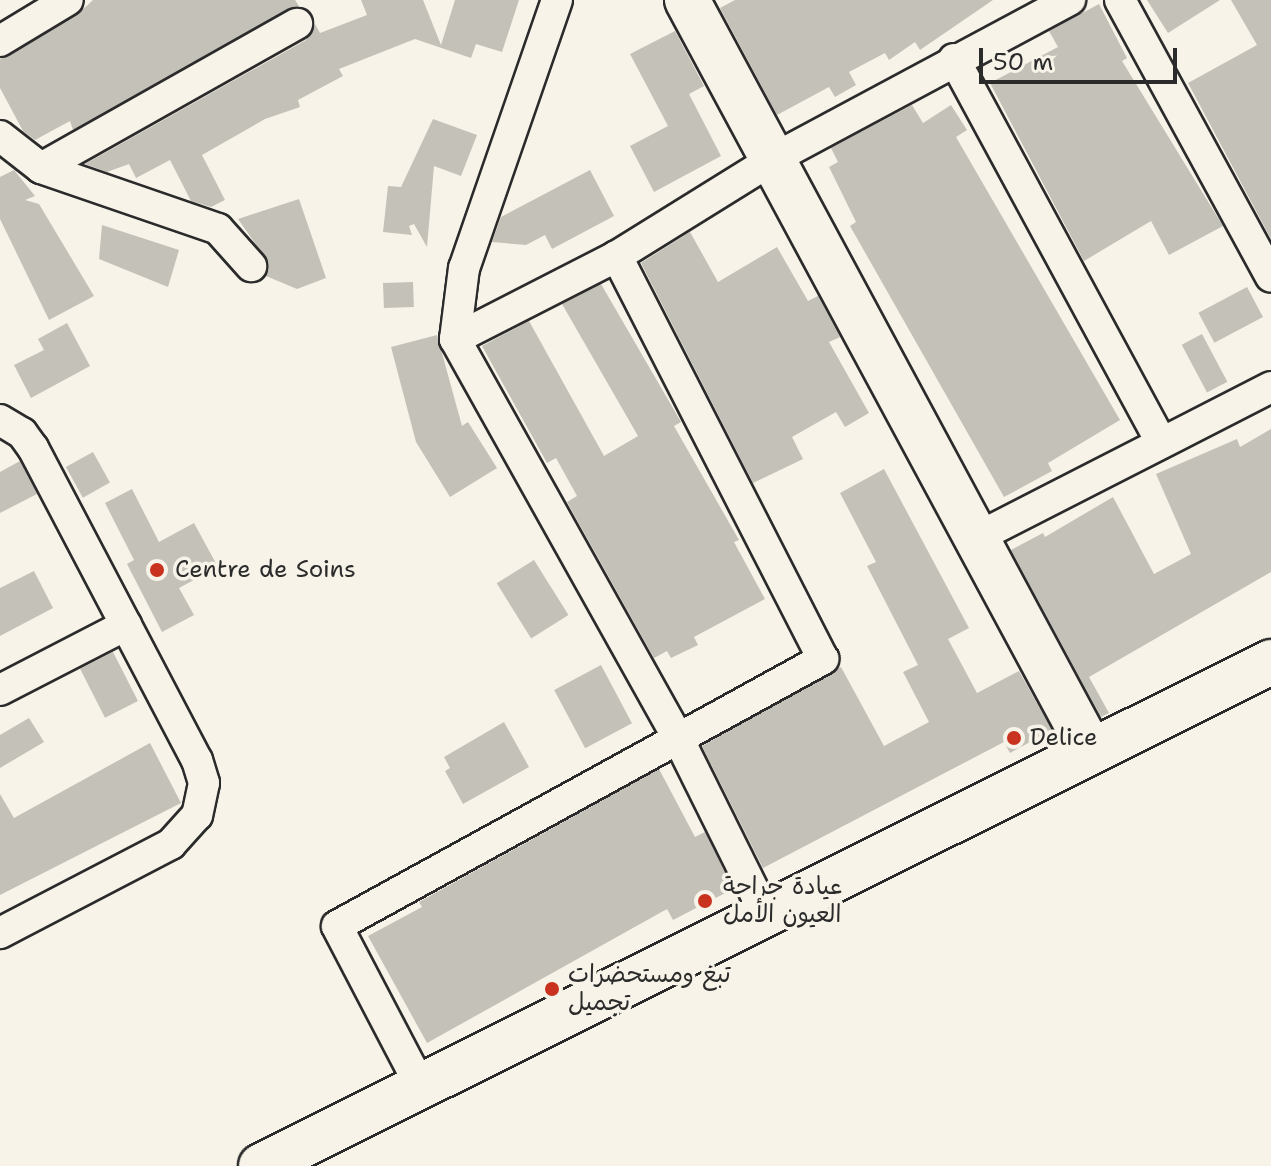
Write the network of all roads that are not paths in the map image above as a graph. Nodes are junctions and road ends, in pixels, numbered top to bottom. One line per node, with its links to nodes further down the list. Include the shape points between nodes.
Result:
1 (68, 0): 7 (street)
2 (557, 0): 15 (street, via 464,268)
3 (687, 0): 10 (main road)
4 (1070, 0): 8 (street)
5 (1120, 0): 14 (street)
6 (297, 24): 11 (street)
7 (0, 41)
8 (954, 59): 10 (street); 18 (street)
9 (0, 136): 11 (street)
10 (775, 158): 12 (street); 19 (main road)
11 (41, 168): 13 (street, via 218,229)
12 (617, 256): 15 (street); 23 (street, via 823,659)
13 (251, 266)
14 (1271, 277)
15 (455, 339): 23 (street)
16 (1271, 387): 18 (street)
17 (0, 420): 20 (street, via 22,433 33,448)
18 (1161, 442): 19 (street)
19 (978, 537): 24 (main road)
20 (126, 625): 22 (street); 26 (street, via 197,760 204,783 197,815 171,844)
21 (1271, 662): 24 (main road)
22 (0, 690)
23 (678, 738): 25 (street); 27 (street, via 337,926)
24 (1091, 751): 25 (main road)
25 (765, 913): 27 (main road)
26 (0, 933)
27 (420, 1085): 28 (main road)
28 (261, 1166)

